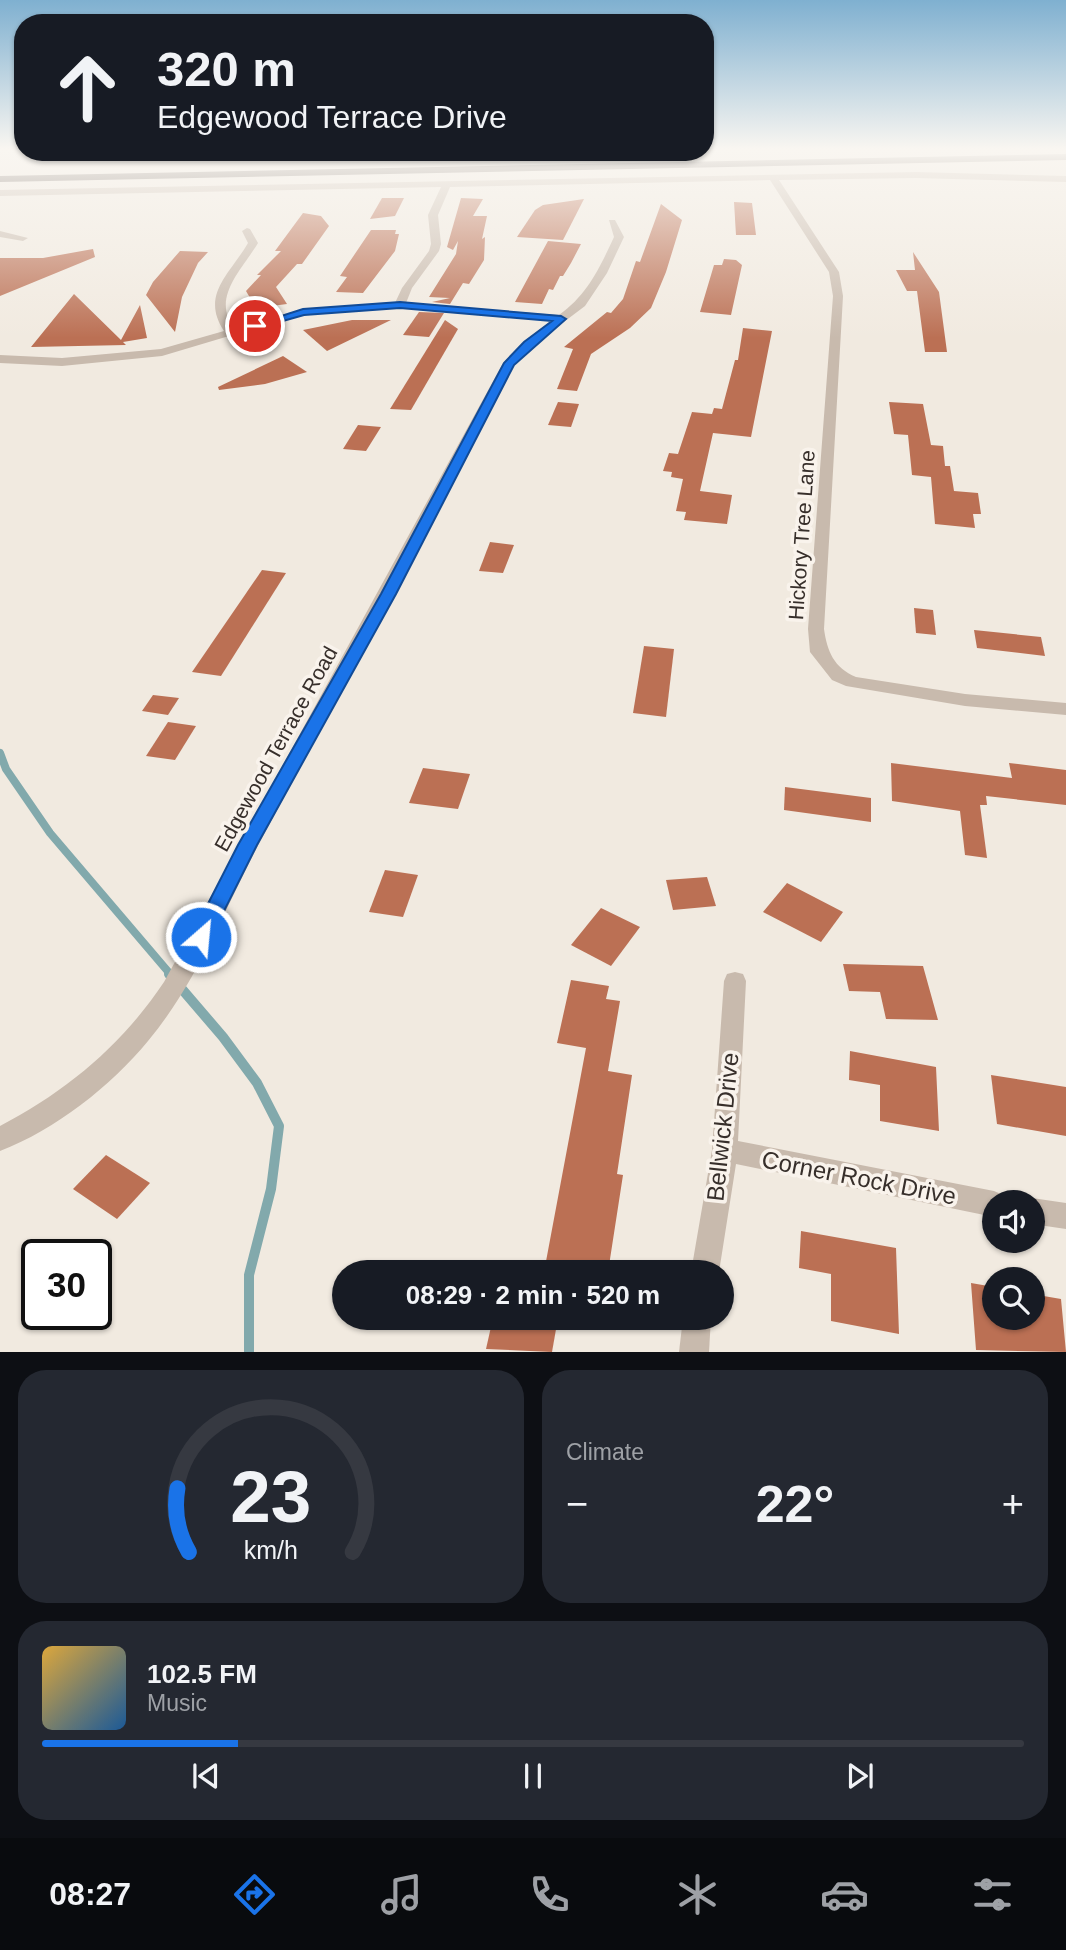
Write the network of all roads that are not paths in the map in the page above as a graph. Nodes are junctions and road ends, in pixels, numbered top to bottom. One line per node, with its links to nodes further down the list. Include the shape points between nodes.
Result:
1 (434, 212): 7 (street, via 436,244)
2 (795, 212): 12 (street, Hickory Tree Lane, via 834,272 838,296 817,617 819,652 838,676 869,686)
3 (612, 222): 8 (street, Edgewood Terrace Road, via 619,237 602,273 581,304)
4 (247, 231): 9 (street, via 253,243 219,298 222,321)
5 (0, 234): 6 (street)
6 (23, 238)
7 (400, 305): 8 (street); 9 (street, via 303,312)
8 (561, 319): 14 (street, Edgewood Terrace Road, via 509,363 172,993 105,1068 42,1118)
9 (231, 333): 10 (street); 11 (street, via 123,358 62,362)
10 (242, 343)
11 (0, 359)
12 (1066, 709)
13 (735, 981): 15 (street, Bellwick Drive)
14 (0, 1139)
15 (725, 1150): 16 (street, Corner Rock Drive); 19 (street, Bellwick Drive)
16 (982, 1202)
17 (1045, 1213): 18 (street)
18 (1066, 1216)
19 (707, 1260)
20 (696, 1330): 21 (street)
21 (694, 1352)

